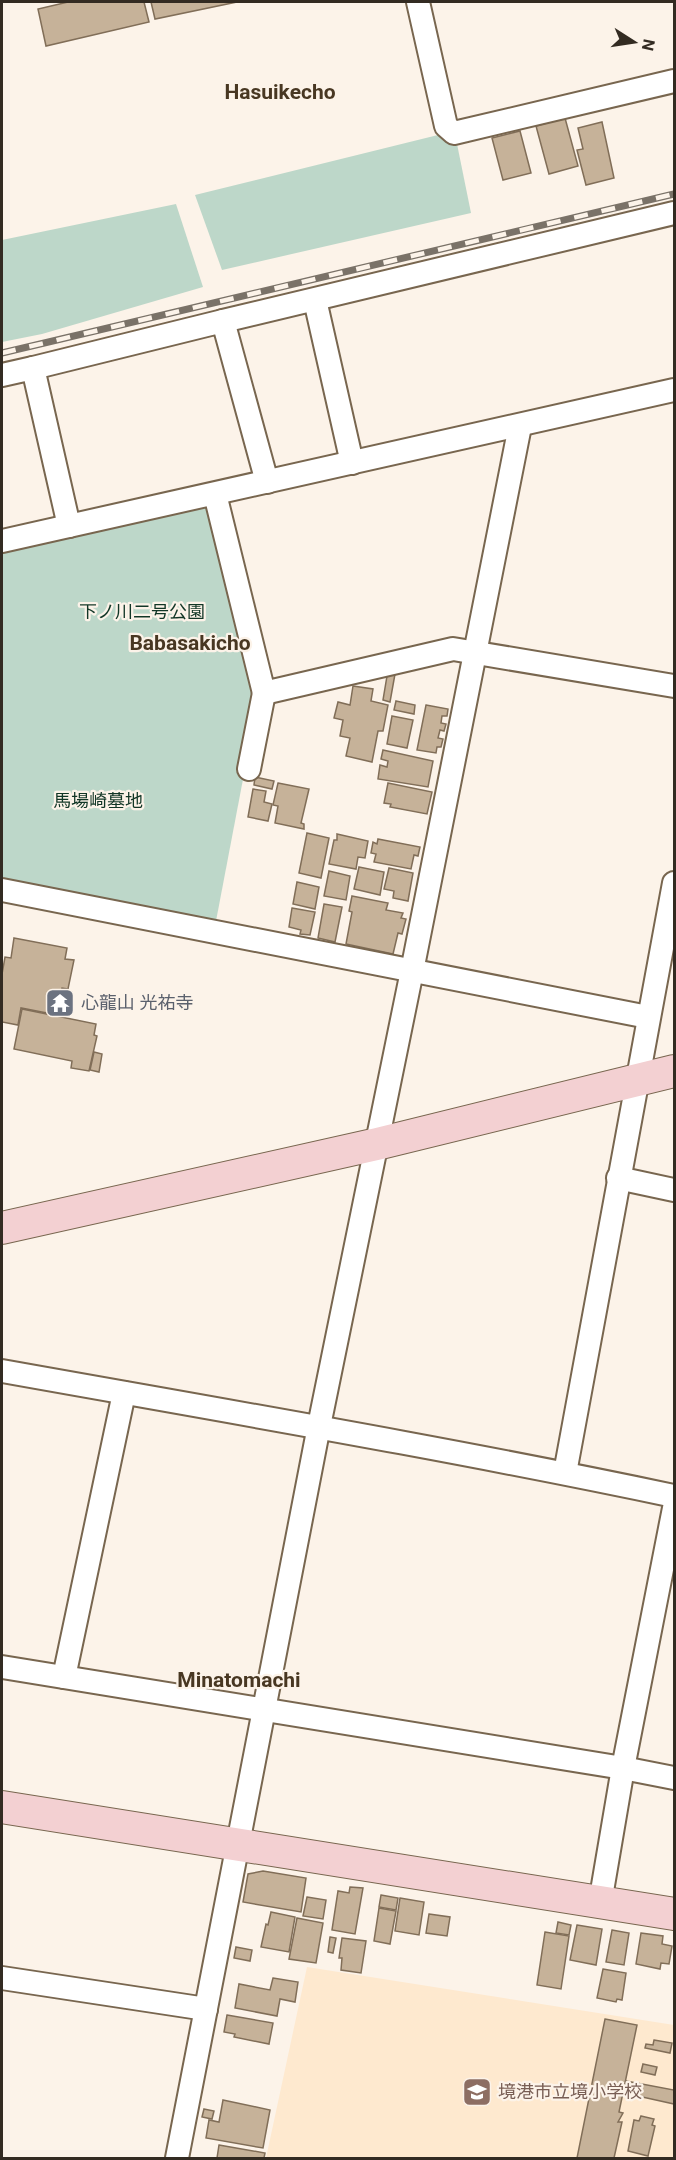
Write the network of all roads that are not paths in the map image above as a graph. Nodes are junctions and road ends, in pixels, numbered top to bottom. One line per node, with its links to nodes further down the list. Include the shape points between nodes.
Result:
1 (418, 2): 2 (street, via 446,126 454,134)
2 (675, 81)
3 (675, 213): 4 (street)
4 (315, 300): 5 (street); 10 (street)
5 (223, 321): 6 (street); 11 (street)
6 (33, 368): 7 (street); 13 (street)
7 (2, 375)
8 (675, 390): 9 (street)
9 (520, 426): 10 (street); 15 (street)
10 (352, 463): 11 (street)
11 (267, 482): 12 (street)
12 (215, 494): 13 (street); 17 (street)
13 (69, 526): 14 (street)
14 (2, 541)
15 (474, 653): 16 (street); 17 (street, via 453,649); 21 (street)
16 (675, 686)
17 (264, 693): 18 (street)
18 (249, 769)
19 (675, 883): 22 (street)
20 (2, 890): 21 (street)
21 (412, 971): 22 (street); 25 (street)
22 (648, 1017): 24 (street)
23 (675, 1071): 24 (street)
24 (637, 1080): 25 (street); 26 (street)
25 (376, 1144): 28 (street); 31 (street)
26 (618, 1178): 27 (street); 32 (street)
27 (675, 1190)
28 (2, 1228)
29 (2, 1371): 30 (street)
30 (123, 1393): 31 (street); 36 (street)
31 (319, 1426): 32 (street); 37 (street)
32 (565, 1473): 33 (street)
33 (675, 1496)
34 (675, 1508): 38 (street)
35 (2, 1667): 36 (street)
36 (64, 1677): 37 (street)
37 (265, 1709): 38 (street); 41 (street)
38 (623, 1768): 39 (street); 42 (street)
39 (675, 1778)
40 (2, 1807): 41 (street)
41 (238, 1845): 42 (street); 45 (street)
42 (600, 1903): 43 (street)
43 (675, 1914)
44 (2, 1978): 45 (street)
45 (206, 2008): 46 (street)
46 (177, 2158)

